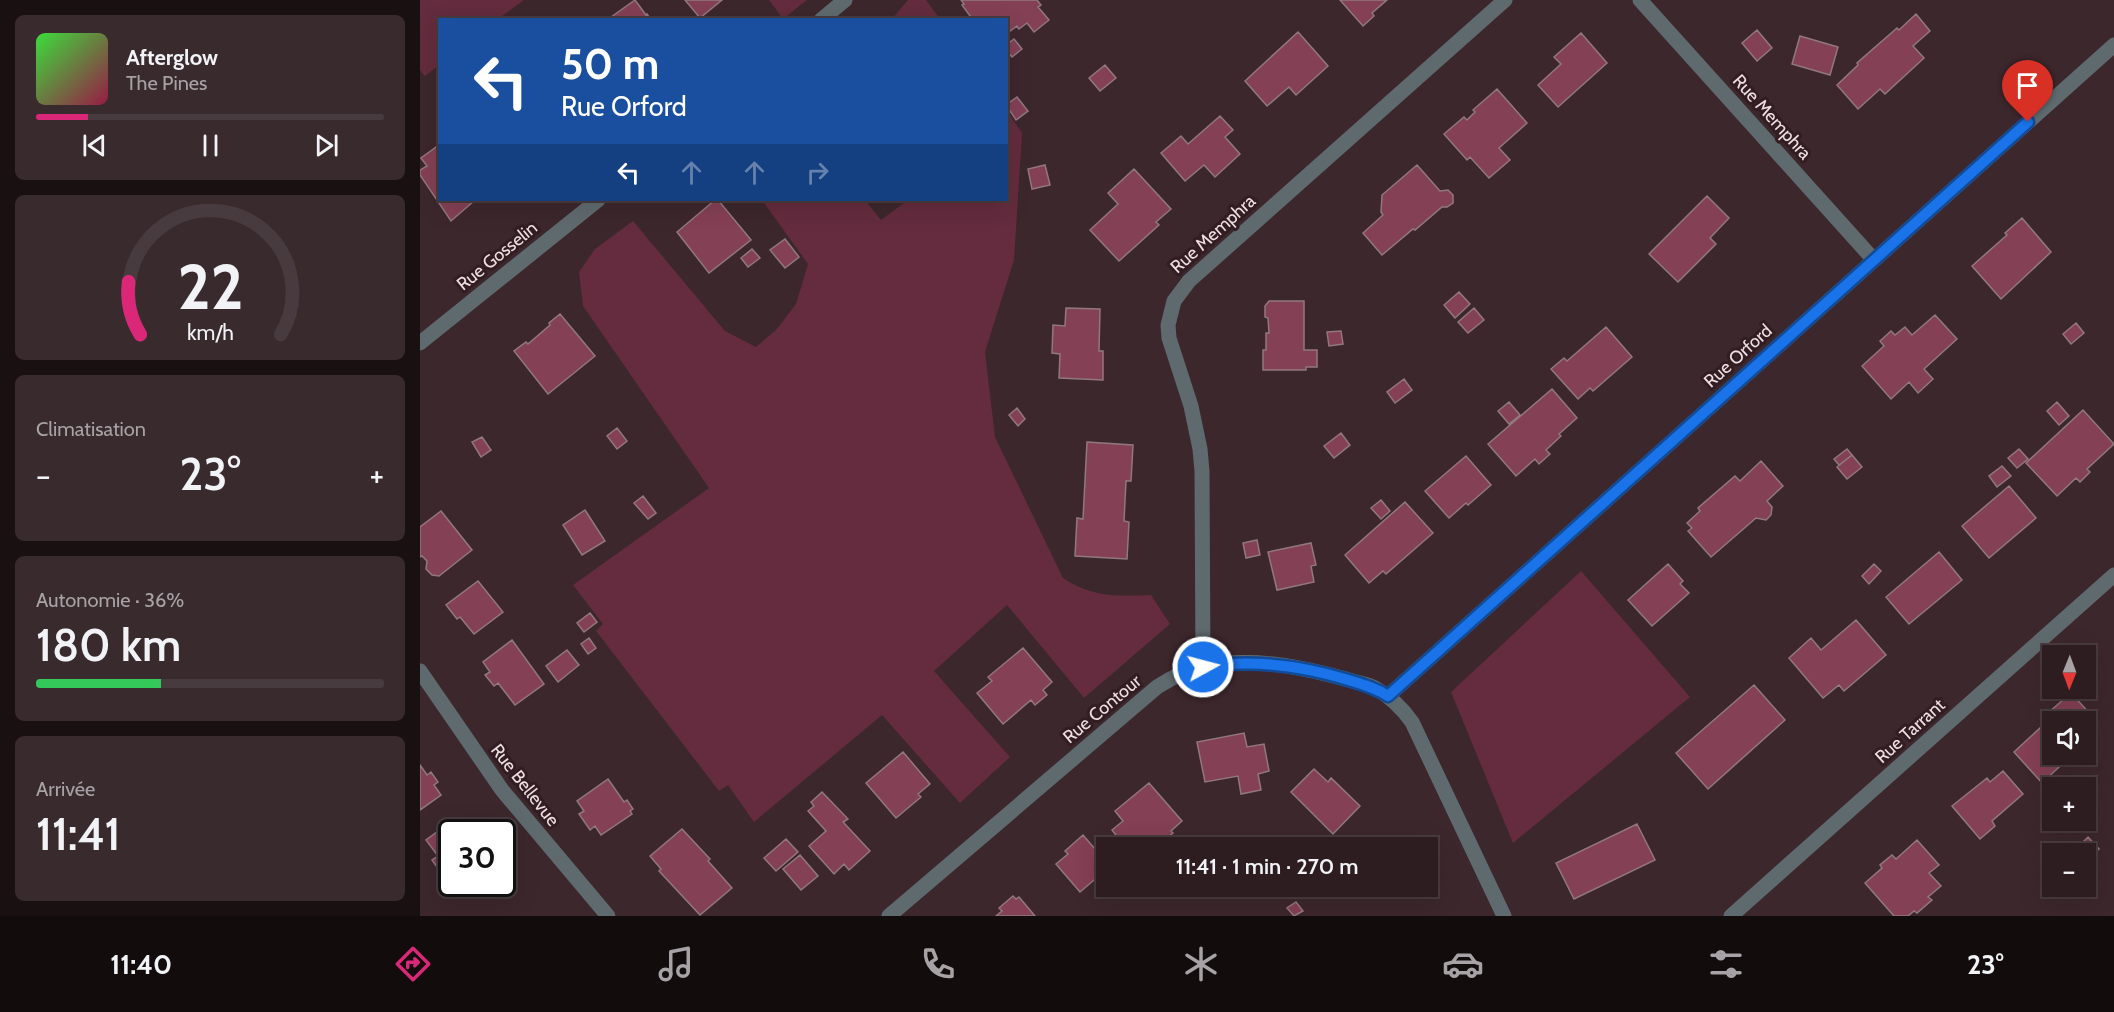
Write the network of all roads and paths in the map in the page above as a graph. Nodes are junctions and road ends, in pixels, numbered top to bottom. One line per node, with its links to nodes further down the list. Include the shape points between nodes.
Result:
1 (845, 0): 4 (street)
2 (1505, 0): 10 (street, Rue Memphra, via 1189,281 1174,300 1169,338 1191,406 1202,471)
3 (1640, 0): 7 (street, Rue Memphra)
4 (823, 18)
5 (2114, 45): 7 (street, Rue Orford)
6 (597, 201): 8 (street, Rue Gosselin)
7 (1874, 260): 12 (street, Rue Orford)
8 (420, 343)
9 (2114, 575): 16 (street, Rue Tarrant)
10 (1203, 667): 12 (street, Rue Contour, via 1246,663 1298,668 1373,687); 14 (street, Rue Contour, via 1157,687)
11 (420, 671): 13 (street, Rue Bellevue, via 502,790)
12 (1388, 696): 15 (street, Rue Contour, via 1412,722)
13 (608, 916)
14 (889, 916)
15 (1504, 916)
16 (1731, 916)

